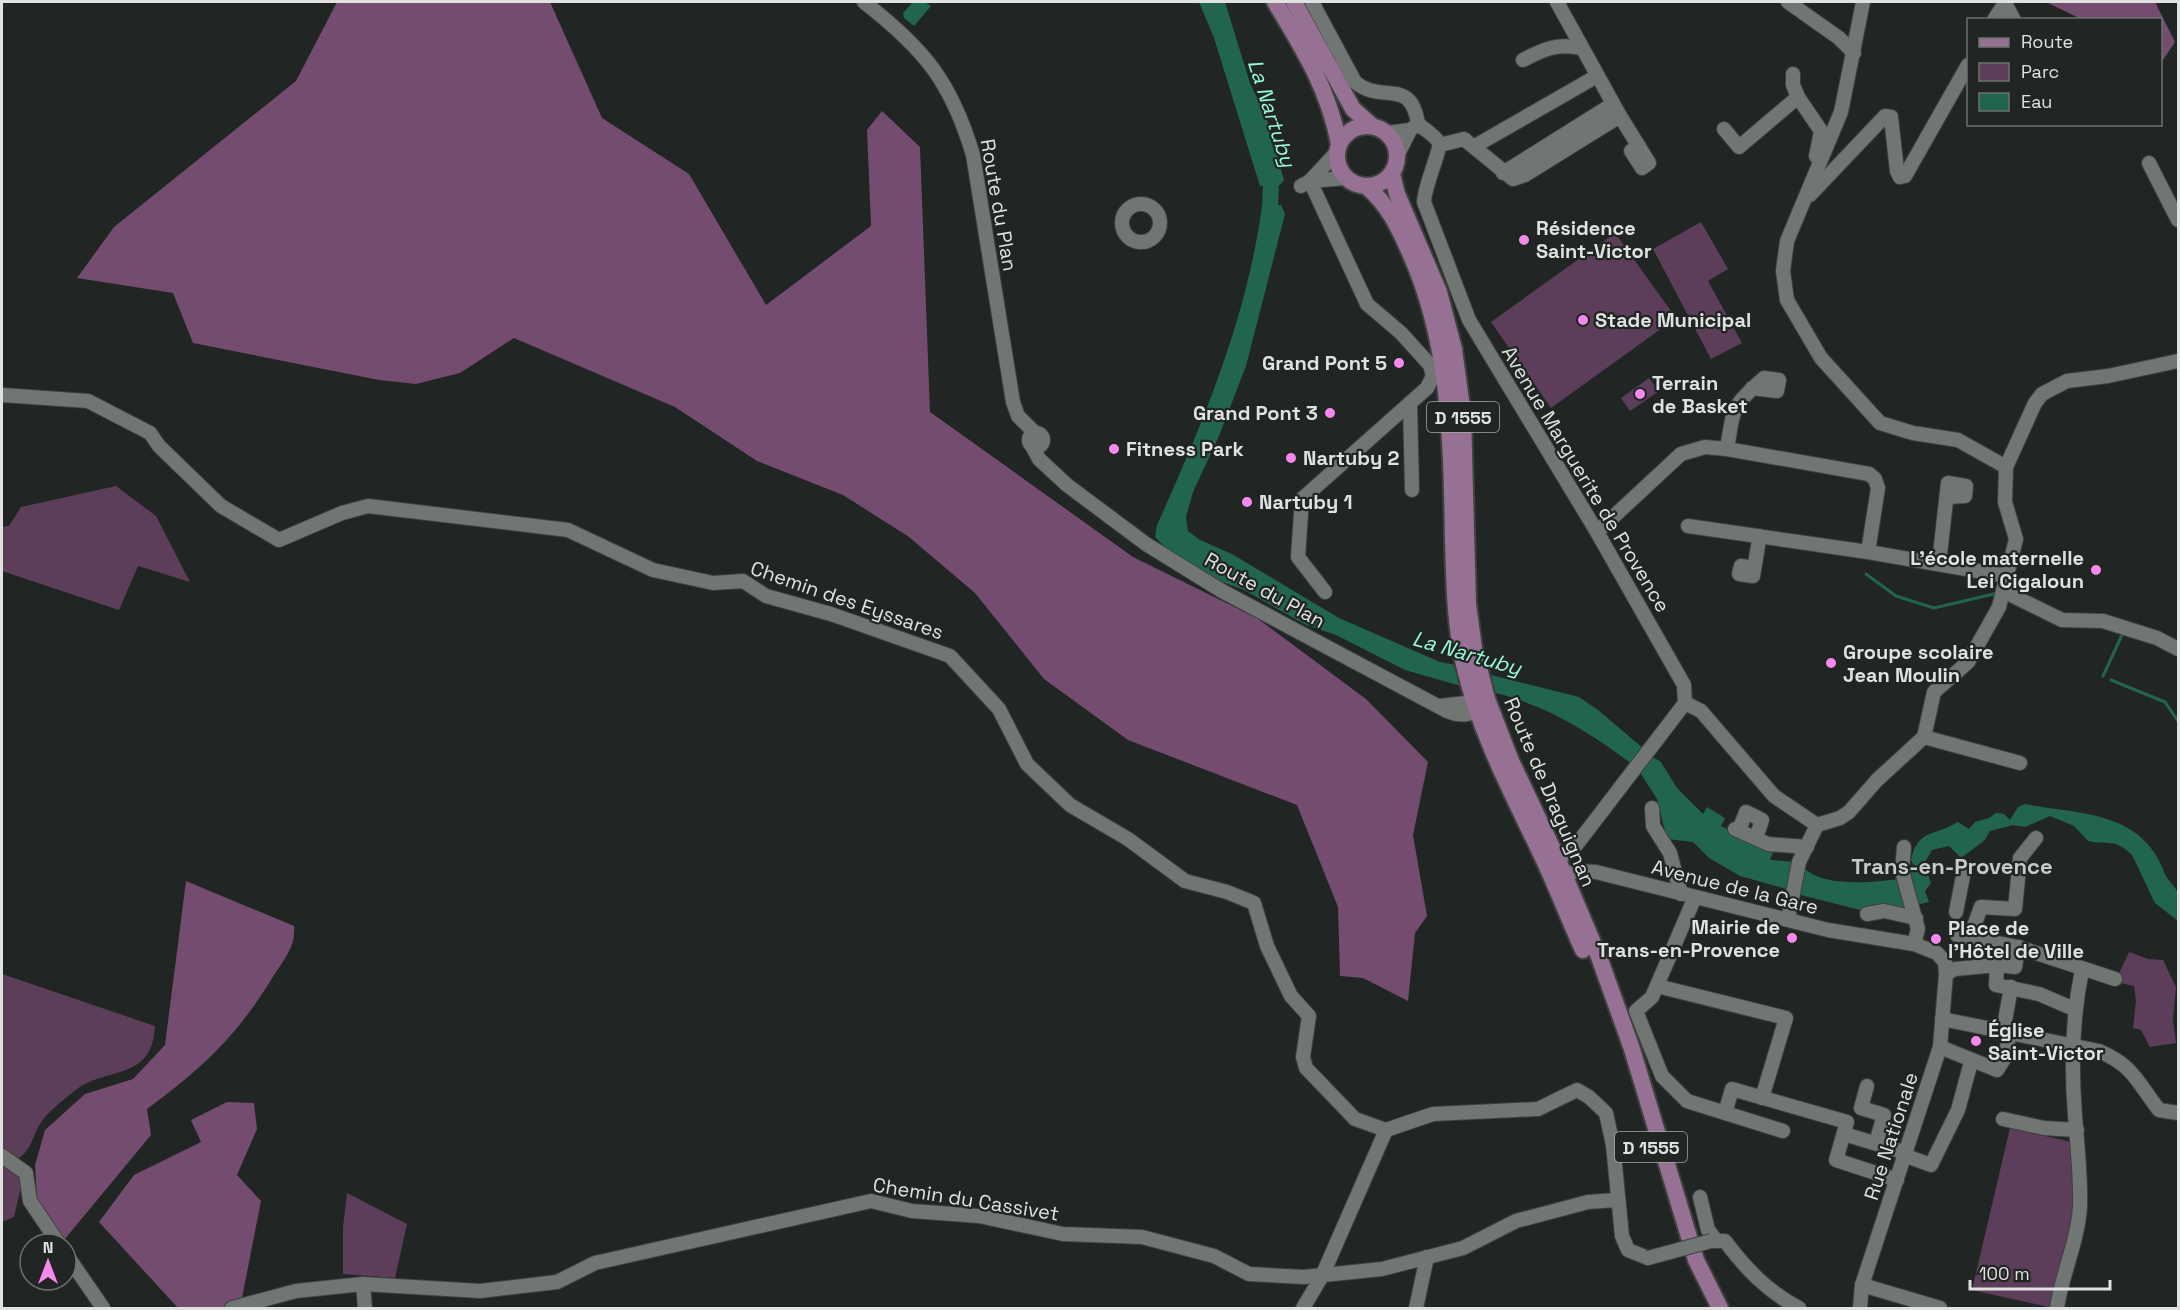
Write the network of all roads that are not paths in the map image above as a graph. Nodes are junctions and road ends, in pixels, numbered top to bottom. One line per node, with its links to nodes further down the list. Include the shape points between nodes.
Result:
1 (864, 2): 54 (street, Route du Plan, via 924,54 963,120 973,155 1006,374 1018,416 1034,441 1039,459 1118,524 1222,591 1438,706)
2 (1275, 2): 25 (main road, via 1329,101)
3 (1294, 2): 18 (main road, via 1353,109)
4 (1312, 2): 19 (street, via 1355,82 1375,92 1408,97 1415,107)
5 (1557, 2): 10 (street)
6 (1788, 2): 11 (street)
7 (1863, 2): 11 (street)
8 (1995, 18): 9 (street, via 2007,7)
9 (2013, 18)
10 (1581, 48): 12 (street, via 1550,46); 15 (street)
11 (1854, 53): 31 (street, via 1841,112)
12 (1523, 60)
13 (1967, 67): 33 (street, via 1905,176 1900,177 1897,171 1891,117 1886,116)
14 (1793, 74): 16 (street)
15 (1597, 76): 17 (street); 23 (street)
16 (1798, 97): 20 (street, via 1739,147); 31 (street, via 1821,131)
17 (1616, 110): 23 (street, via 1525,175 1513,179); 24 (street)
18 (1371, 125): 21 (main road); 25 (main road, via 1352,129)
19 (1414, 127): 21 (street); 22 (street); 26 (street)
20 (1724, 129)
21 (1387, 133): 26 (main road)
22 (1440, 145): 23 (street, via 1464,139); 44 (street, Avenue Marguerite de Provence, via 1426,183 1424,202 1469,320)
23 (1475, 146)
24 (1639, 146)
25 (1338, 148): 29 (main road, via 1337,162); 30 (street)
26 (1398, 156): 28 (main road)
27 (2149, 163): 34 (street)
28 (1392, 174): 32 (main road, via 1376,185); 53 (main road, Route de Draguignan / D 1555, via 1439,292 1454,350 1463,415)
29 (1346, 178): 30 (street); 32 (main road)
30 (1305, 183): 38 (street, via 1367,304 1430,365 1430,382)
31 (1812, 184): 33 (street)
32 (1366, 186): 53 (main road, Route de Draguignan / D 1555, via 1393,216 1426,295 1441,352 1450,425 1455,605)
33 (1806, 198): 40 (street, via 1787,241 1783,271 1787,300 1821,358 1880,423 1958,440)
34 (2178, 220)
35 (2178, 361): 40 (street, via 2067,381 2042,394)
36 (1752, 388): 39 (street, via 1734,410)
37 (2, 395): 92 (street, Chemin des Eyssares, via 88,401 150,433 220,506 279,540 368,506 568,530 653,570 713,583 743,581 766,596 831,614 950,656 999,709 1027,764 1070,805 1128,839 1185,881 1254,903 1267,946 1291,996 1309,1016 1303,1057 1306,1068 1355,1119)
38 (1410, 403): 41 (street); 51 (street, via 1302,499 1298,557)
39 (1727, 449): 44 (street, via 1705,447 1681,454); 46 (street, via 1869,474 1878,488)
40 (2006, 467): 49 (street, via 2005,502 2016,540)
41 (1412, 490)
42 (1948, 496): 47 (street)
43 (1688, 526): 45 (street)
44 (1597, 532): 55 (street, Avenue Marguerite de Provence, via 1672,659 1684,685)
45 (1759, 536): 46 (street); 48 (street)
46 (1868, 552): 47 (street)
47 (1939, 563): 49 (street)
48 (1754, 568)
49 (2007, 576): 50 (street)
50 (2003, 591): 52 (street, via 2062,620 2103,621); 56 (street, via 1999,607 1968,662 1934,692)
51 (1325, 592)
52 (2178, 649)
53 (1471, 668): 54 (main road, Route de Draguignan / D 1555)
54 (1479, 700): 58 (main road, Route de Draguignan / D 1555); 65 (main road, Route de Draguignan / D 1555)
55 (1685, 703): 60 (street, via 1701,711 1774,796); 65 (street)
56 (1924, 736): 57 (street); 60 (street, via 1876,780 1849,812)
57 (2020, 764)
58 (1516, 802): 65 (main road, Route de Draguignan / D 1555); 65 (street, via 1544,846)
59 (1652, 808): 68 (street, via 1653,826 1670,853)
60 (1817, 825): 63 (street)
61 (1756, 838): 61 (street, via 1737,830 1746,812 1762,820); 63 (street, via 1768,844)
62 (2036, 838): 74 (street, via 2020,858 2015,909 1981,907 1964,936)
63 (1807, 847): 72 (street, via 1799,862)
64 (1904, 847): 71 (street, via 1903,873)
65 (1563, 861): 66 (street); 66 (street); 114 (main road, Route de Draguignan / D 1555, via 1686,1263); 115 (main road, Route de Draguignan / D 1555, via 1613,996 1696,1260)
66 (1584, 870): 68 (street, Avenue de la Gare)
67 (1964, 871): 69 (street)
68 (1688, 896): 72 (street, Avenue de la Gare); 80 (street)
69 (1956, 912)
70 (1867, 914): 71 (street)
71 (1915, 914): 73 (street, via 1918,929)
72 (1788, 919): 73 (street, Avenue de la Gare, via 1828,930)
73 (1914, 944): 77 (street, via 1937,953 1945,962)
74 (2018, 947): 75 (street, via 2015,967); 76 (street)
75 (1997, 965): 77 (street, via 1955,969); 79 (street, via 1996,985)
76 (2082, 970): 78 (street); 81 (street)
77 (1946, 974): 82 (street, Rue Nationale)
78 (2115, 979)
79 (2011, 987): 81 (street); 83 (street)
80 (1654, 992): 88 (street, via 1786,1018); 89 (street, via 1636,1011 1662,1076 1687,1101)
81 (2074, 1010): 84 (street)
82 (1942, 1019): 83 (street); 85 (street, Rue Nationale)
83 (2006, 1032): 84 (street); 86 (street, via 2004,1059 1997,1070)
84 (2073, 1046): 90 (street, via 2099,1052 2129,1068 2159,1110); 93 (street)
85 (1940, 1047): 86 (street); 97 (street, Rue Nationale)
86 (1971, 1062): 97 (street, via 1958,1110 1931,1165)
87 (1867, 1086): 96 (street, via 1861,1108 1884,1115)
88 (1762, 1098): 89 (street, via 1732,1089); 95 (street, via 1847,1122)
89 (1725, 1113): 94 (street)
90 (2178, 1113)
91 (2003, 1119): 93 (street)
92 (1386, 1130): 101 (street, via 1433,1114 1538,1109 1566,1096 1583,1102 1613,1145); 106 (street)
93 (2077, 1130): 119 (street, via 2079,1226)
94 (1783, 1131)
95 (1844, 1134): 97 (street); 99 (street, via 1836,1160)
96 (1876, 1143)
97 (1907, 1154): 99 (street, Rue Nationale)
98 (2, 1156): 102 (street, via 26,1173 30,1201)
99 (1897, 1180): 108 (street, Rue Nationale)
100 (1700, 1197): 103 (street)
101 (1617, 1200): 103 (street, bridge, via 1628,1250 1648,1258); 104 (street, Chemin du Cassivet, via 1588,1202 1516,1221 1463,1248)
102 (51, 1232)
103 (1713, 1240): 116 (street, via 1725,1241 1757,1280)
104 (1427, 1257): 106 (street, Chemin du Cassivet, via 1382,1269); 113 (street)
105 (78, 1272): 109 (street)
106 (1322, 1276): 107 (street, Chemin du Cassivet, via 1250,1274 1214,1256 1142,1237 1063,1234 979,1216 912,1210 871,1201 595,1263 557,1282 480,1291); 112 (street)
107 (363, 1284): 110 (street, Chemin du Cassivet, via 296,1291); 111 (street)
108 (1862, 1285): 117 (street, Rue Nationale); 118 (street)
109 (103, 1308)
110 (232, 1308)
111 (365, 1308)
112 (1303, 1308)
113 (1417, 1308)
114 (1707, 1308)
115 (1719, 1308)
116 (1799, 1308)
117 (1860, 1308)
118 (1940, 1308)
119 (2057, 1308)

